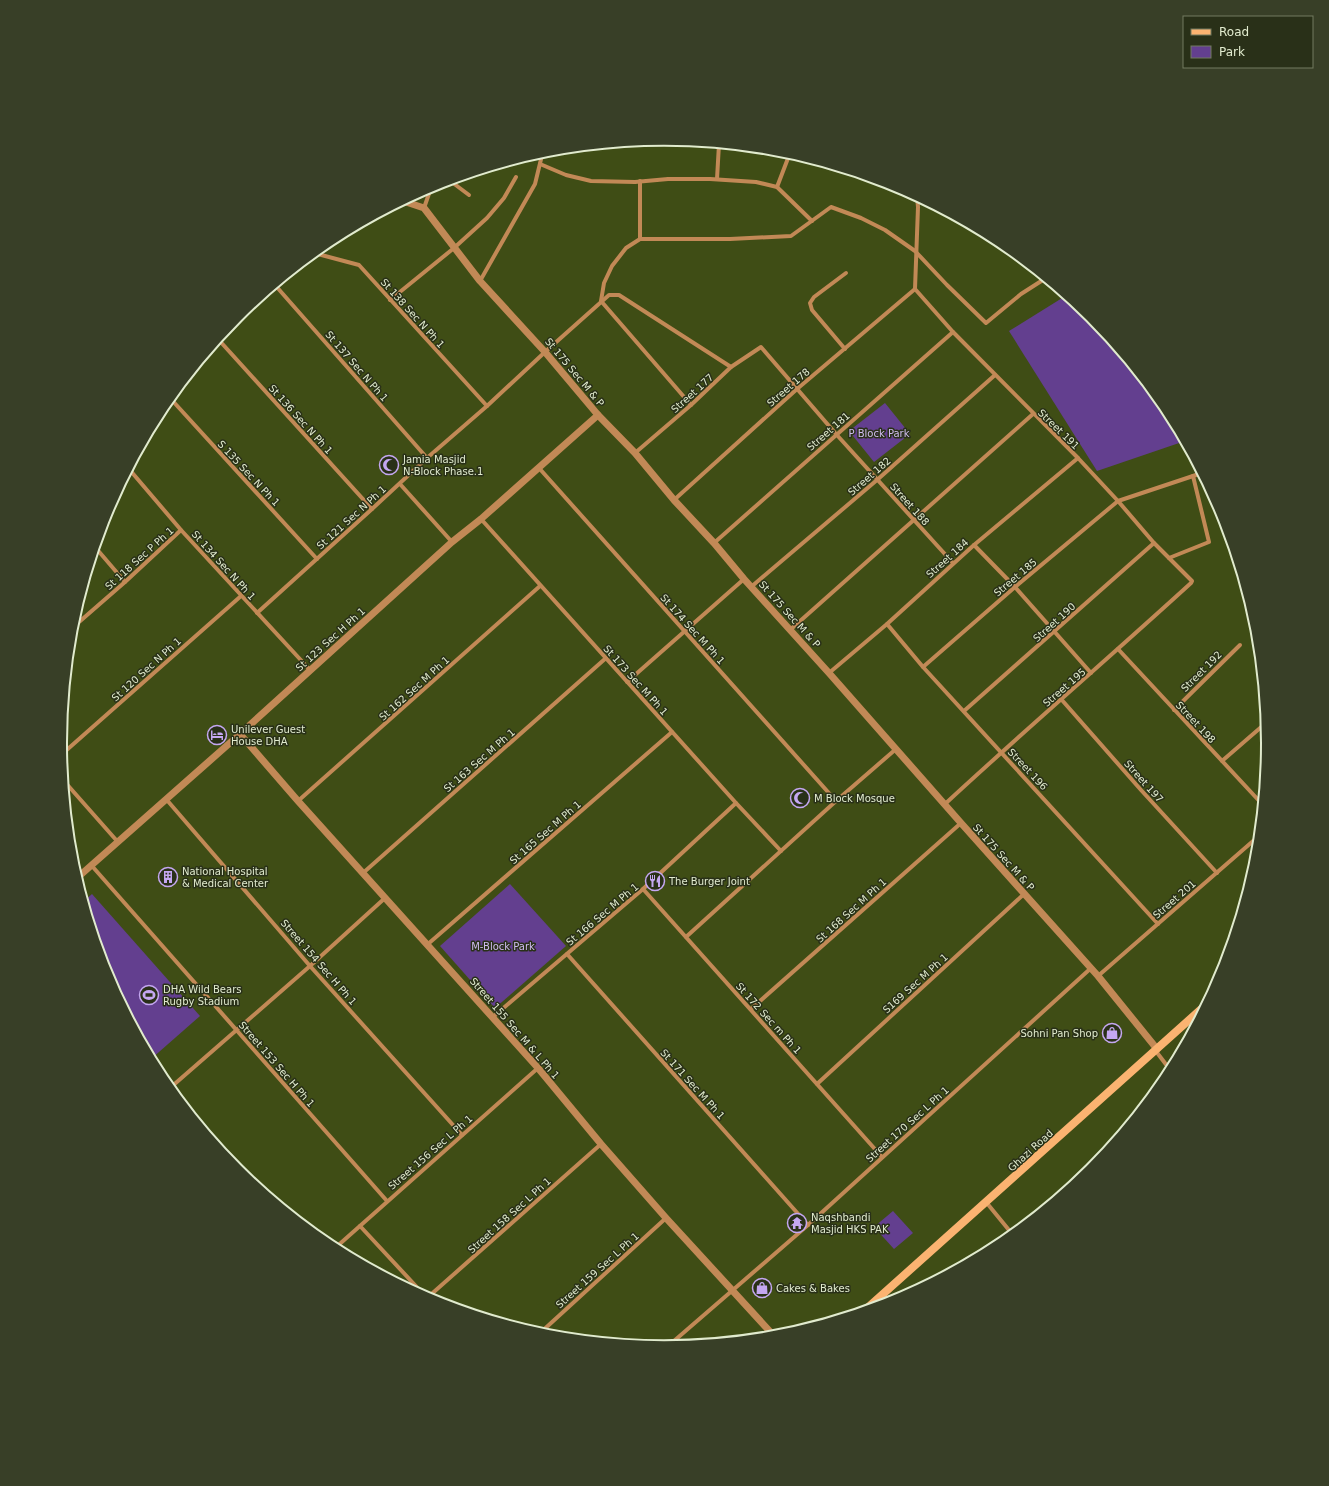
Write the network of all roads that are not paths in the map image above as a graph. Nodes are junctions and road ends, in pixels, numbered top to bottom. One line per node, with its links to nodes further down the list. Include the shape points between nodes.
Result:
1 (719, 149): 6 (street)
2 (541, 159): 4 (street)
3 (788, 159): 9 (street)
4 (540, 164): 7 (street, via 566,175 591,181); 21 (street, via 535,184)
5 (516, 177): 17 (street, via 504,198 487,218)
6 (717, 179): 7 (street); 9 (street, via 756,182)
7 (640, 181): 16 (street)
8 (455, 184): 11 (street)
9 (777, 187): 15 (street)
10 (429, 194): 14 (street)
11 (470, 195)
12 (918, 202): 18 (street)
13 (409, 203): 14 (street)
14 (424, 208): 17 (street, St 175 Sec M & P)
15 (812, 221): 16 (street, via 791,236 730,239); 18 (street, via 831,207 862,218 885,230)
16 (640, 238): 26 (street, via 626,248 612,266 604,283)
17 (454, 248): 21 (street, St 175 Sec M & P); 25 (street)
18 (915, 252): 22 (street, via 986,323); 24 (street)
19 (321, 255): 25 (street, St 138 Sec N Ph 1, via 359,265)
20 (846, 273): 30 (street, via 814,297 810,303 812,310)
21 (480, 281): 31 (street, St 175 Sec M & P)
22 (1042, 281)
23 (278, 288): 42 (street, St 137 Sec N Ph 1)
24 (914, 289): 27 (street, Street 191); 30 (street, Street 178)
25 (390, 300): 37 (street, St 138 Sec N Ph 1)
26 (601, 301): 31 (street, St 121 Sec N Ph 1); 32 (street, via 609,295 619,295); 36 (street)
27 (953, 332): 33 (street, Street 191); 40 (street, Street 181)
28 (221, 343): 52 (street, St 136 Sec N Ph 1)
29 (761, 347): 32 (street, Street 177); 34 (street, Street 188)
30 (844, 349): 34 (street, Street 178)
31 (545, 352): 37 (street, St 121 Sec N Ph 1); 39 (street, St 175 Sec M & P)
32 (731, 367): 36 (street, Street 177)
33 (995, 375): 38 (street, Street 191); 48 (street, Street 182)
34 (797, 389): 40 (street, Street 188); 50 (street, Street 178)
35 (174, 402): 62 (street, S 135 Sec N Ph 1)
36 (691, 405): 41 (street, Street 177)
37 (487, 406): 42 (street, St 121 Sec N Ph 1)
38 (1033, 414): 43 (street, Street 191); 54 (street)
39 (598, 415): 41 (street, St 175 Sec M & P); 44 (street, St 123 Sec H Ph 1)
40 (836, 434): 48 (street, Street 188); 57 (street, Street 181)
41 (635, 453): 50 (street, St 175 Sec M & P)
42 (427, 458): 49 (street, St 121 Sec N Ph 1)
43 (1078, 458): 51 (street, Street 191); 59 (street, Street 184)
44 (540, 468): 53 (street, St 123 Sec H Ph 1); 75 (street, St 174 Sec M Ph 1)
45 (132, 473): 55 (street, St 134 Sec N Ph 1)
46 (1198, 474): 47 (street)
47 (1193, 476): 51 (street); 61 (street, via 1209,542)
48 (877, 480): 54 (street, Street 188); 68 (street, Street 182)
49 (400, 484): 52 (street, St 121 Sec N Ph 1); 56 (street)
50 (674, 500): 57 (street, St 175 Sec M & P)
51 (1118, 501): 58 (street, Street 191); 69 (street, Street 185)
52 (372, 509): 62 (street, St 121 Sec N Ph 1)
53 (481, 519): 56 (street, St 123 Sec H Ph 1); 67 (street, St 173 Sec M Ph 1)
54 (914, 521): 63 (street, Street 188); 74 (street)
55 (181, 530): 66 (street, St 118 Sec P Ph 1); 70 (street, St 134 Sec N Ph 1)
56 (452, 542): 81 (street, St 123 Sec H Ph 1)
57 (714, 543): 64 (street, St 175 Sec M & P)
58 (1154, 543): 61 (street, Street 191); 76 (street, Street 190)
59 (974, 545): 63 (street, Street 184); 69 (street)
60 (99, 551): 66 (street)
61 (1169, 558): 65 (street, Street 191)
62 (317, 559): 71 (street, St 121 Sec N Ph 1)
63 (953, 564): 73 (street, Street 184)
64 (744, 579): 68 (street, St 175 Sec M & P); 75 (street)
65 (1192, 581): 78 (street, Street 195)
66 (125, 582): 72 (street, St 118 Sec P Ph 1)
67 (540, 586): 79 (street, St 173 Sec M Ph 1); 97 (street, St 162 Sec M Ph 1)
68 (752, 587): 74 (street, St 175 Sec M & P)
69 (1014, 587): 76 (street); 80 (street, Street 185)
70 (241, 596): 71 (street, St 134 Sec N Ph 1); 92 (street, St 120 Sec N Ph 1)
71 (257, 613): 81 (street, St 134 Sec N Ph 1)
72 (79, 622)
73 (887, 624): 80 (street, Street 196); 82 (street, Street 184)
74 (790, 630): 82 (street, St 175 Sec M & P)
75 (685, 631): 84 (street); 98 (street, St 174 Sec M Ph 1)
76 (1055, 632): 83 (street); 87 (street, Street 190)
77 (1240, 645): 86 (street, Street 192)
78 (1118, 650): 83 (street, Street 195); 86 (street, Street 198)
79 (606, 658): 84 (street, St 173 Sec M Ph 1); 107 (street, St 163 Sec M Ph 1)
80 (923, 667): 87 (street, Street 196)
81 (310, 670): 90 (street, St 123 Sec H Ph 1)
82 (829, 673): 91 (street, St 175 Sec M & P)
83 (1091, 673): 85 (street, Street 195)
84 (627, 682): 89 (street, St 173 Sec M Ph 1)
85 (1061, 700): 93 (street, Street 195); 108 (street, Street 197)
86 (1174, 710): 94 (street, Street 198)
87 (964, 711): 93 (street, Street 196)
88 (1262, 727): 94 (street)
89 (672, 732): 100 (street, St 173 Sec M Ph 1); 115 (street, St 165 Sec M Ph 1)
90 (240, 734): 96 (street, St 123 Sec H Ph 1); 97 (street, Street 155 Sec M & L Ph 1)
91 (896, 749): 98 (street); 101 (street, St 175 Sec M & P)
92 (67, 750)
93 (1002, 752): 101 (street, Street 195); 113 (street, Street 196)
94 (1222, 761): 99 (street, Street 198)
95 (68, 786): 104 (street)
96 (165, 799): 104 (street, St 123 Sec H Ph 1); 117 (street, Street 154 Sec H Ph 1)
97 (298, 801): 107 (street, Street 155 Sec M & L Ph 1)
98 (836, 801): 105 (street)
99 (1259, 801)
100 (736, 804): 105 (street, St 173 Sec M Ph 1); 110 (street, St 166 Sec M Ph 1)
101 (945, 804): 102 (street, St 175 Sec M & P)
102 (961, 823): 111 (street, St 175 Sec M & P); 120 (street, St 168 Sec M Ph 1)
103 (1254, 840): 108 (street, Street 201)
104 (118, 841): 106 (street, St 123 Sec H Ph 1)
105 (781, 851): 114 (street)
106 (92, 866): 109 (street, St 123 Sec H Ph 1); 123 (street, Street 153 Sec H Ph 1)
107 (363, 873): 112 (street, Street 155 Sec M & L Ph 1)
108 (1217, 873): 113 (street, Street 201)
109 (81, 874)
110 (643, 889): 114 (street, St 172 Sec m Ph 1); 116 (street, St 166 Sec M Ph 1)
111 (1024, 894): 118 (street, St 175 Sec M & P); 128 (street, S169 Sec M Ph 1)
112 (385, 898): 115 (street, Street 155 Sec M & L Ph 1); 117 (street)
113 (1158, 924): 119 (street, Street 201)
114 (686, 937): 120 (street, St 172 Sec m Ph 1)
115 (428, 944): 122 (street, Street 155 Sec M & L Ph 1)
116 (567, 954): 122 (street, St 166 Sec M Ph 1); 135 (street, St 171 Sec M Ph 1)
117 (310, 966): 123 (street); 129 (street, Street 154 Sec H Ph 1)
118 (1090, 969): 119 (street, St 175 Sec M & P); 131 (street, Street 170 Sec L Ph 1)
119 (1098, 976): 124 (street, St 175 Sec M & P)
120 (751, 1009): 128 (street, St 172 Sec m Ph 1)
121 (1197, 1013): 124 (main road, Ghazi Road)
122 (493, 1017): 126 (street, Street 155 Sec M & L Ph 1)
123 (237, 1030): 127 (street); 132 (street, Street 153 Sec H Ph 1)
124 (1156, 1050): 125 (street); 133 (main road, Ghazi Road)
125 (1167, 1065)
126 (538, 1068): 129 (street, Street 156 Sec L Ph 1); 130 (street, Street 155 Sec M & L Ph 1)
127 (174, 1084)
128 (817, 1084): 131 (street, St 172 Sec m Ph 1)
129 (462, 1135): 132 (street, Street 156 Sec L Ph 1)
130 (601, 1144): 134 (street, Street 155 Sec M & L Ph 1); 141 (street, Street 158 Sec L Ph 1)
131 (882, 1158): 135 (street, Street 170 Sec L Ph 1)
132 (387, 1201): 136 (street, Street 156 Sec L Ph 1)
133 (986, 1202): 137 (street); 142 (main road, Ghazi Road)
134 (666, 1218): 140 (street, Street 155 Sec M & L Ph 1); 143 (street, Street 159 Sec L Ph 1)
135 (808, 1224): 140 (street, Street 170 Sec L Ph 1)
136 (360, 1226): 138 (street, Street 156 Sec L Ph 1); 139 (street)
137 (1009, 1230)
138 (339, 1244)
139 (414, 1285)
140 (732, 1290): 144 (street, Street 155 Sec M & L Ph 1); 145 (street, Street 170 Sec L Ph 1)
141 (432, 1293)
142 (873, 1303)
143 (545, 1328)
144 (769, 1331)
145 (674, 1340)

